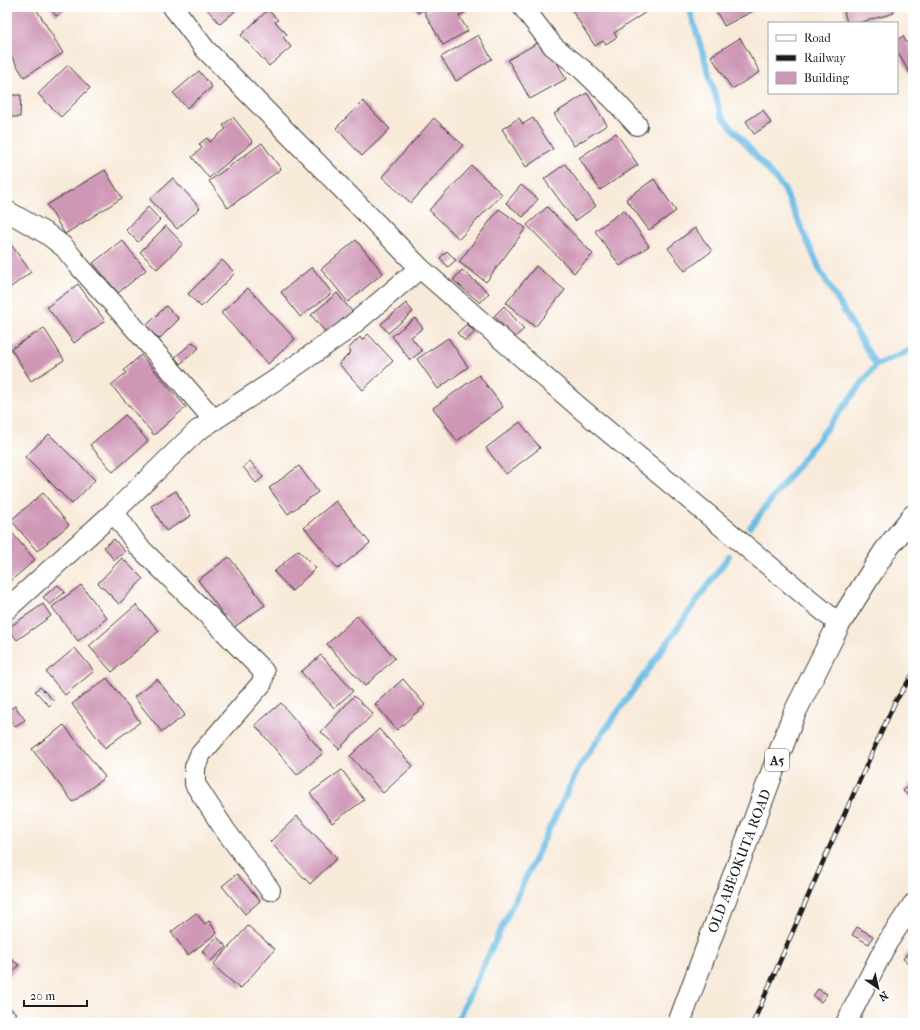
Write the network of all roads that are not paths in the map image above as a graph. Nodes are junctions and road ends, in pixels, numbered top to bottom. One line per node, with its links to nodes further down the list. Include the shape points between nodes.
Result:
1 (173, 7): 5 (street, via 205,49)
2 (523, 7): 3 (street, via 553,46 582,69)
3 (637, 125)
4 (7, 211): 6 (street, via 64,247)
5 (420, 268): 6 (street, via 344,332); 10 (street, via 580,408)
6 (214, 420): 7 (street, via 196,431)
7 (114, 512): 9 (street); 11 (street, via 138,546 264,672 262,683 200,755 195,767 195,778 196,784 225,830)
8 (913, 516): 10 (highway, OLD ABEOKUTA ROAD / A5, via 885,551)
9 (7, 609)
10 (839, 624): 13 (highway, OLD ABEOKUTA ROAD / A5, via 794,714)
11 (270, 890)
12 (913, 904): 14 (street, via 887,943)
13 (679, 1023)
14 (846, 1023)

